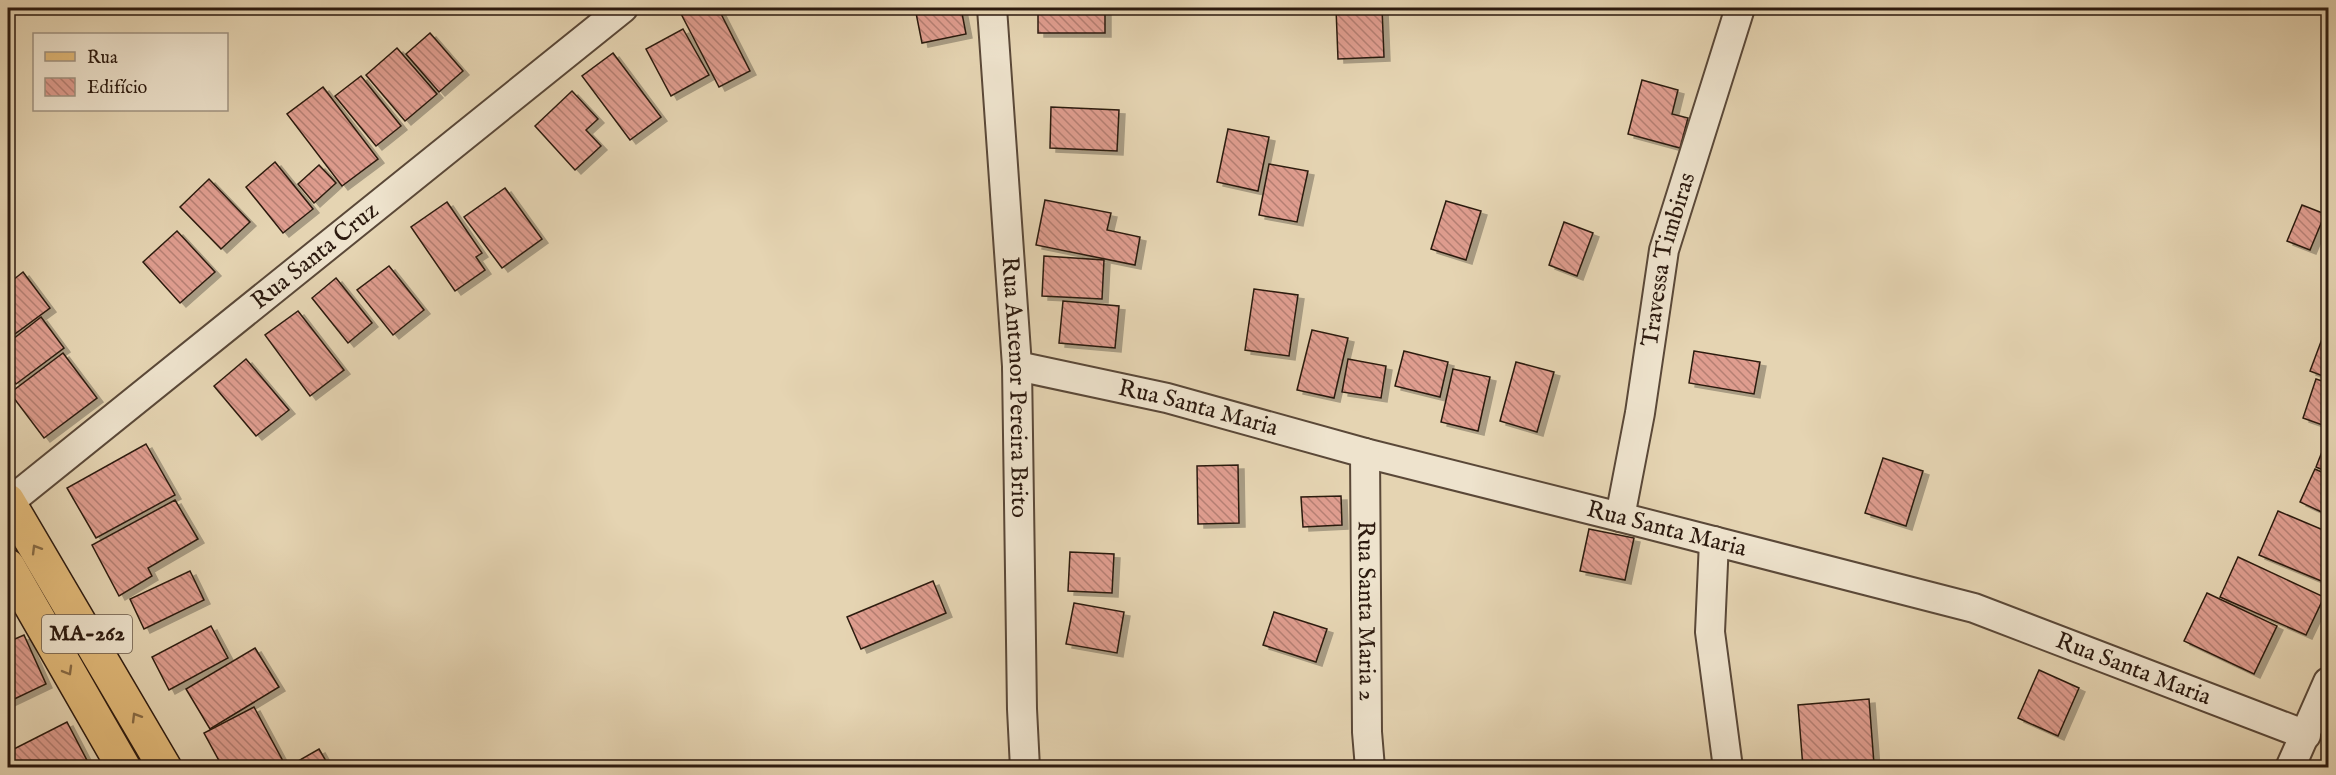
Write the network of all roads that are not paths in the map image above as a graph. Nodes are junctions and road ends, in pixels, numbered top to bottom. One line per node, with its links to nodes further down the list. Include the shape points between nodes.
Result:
1 (623, 8): 6 (street, Rua Santa Cruz)
2 (992, 8): 4 (street, Rua Antenor Pereira Brito)
3 (1740, 8): 7 (street, Travessa Timbiras, via 1664,250)
4 (1017, 366): 5 (street, Rua Santa Maria, via 1167,398); 14 (street, Rua Antenor Pereira Brito)
5 (1365, 453): 7 (street, Rua Santa Maria); 15 (street, Rua Santa Maria 2)
6 (8, 503): 13 (main road, MA-262, one-way to 6)
7 (1620, 517): 8 (street, Rua Santa Maria)
8 (1714, 541): 11 (street, Rua Santa Maria, via 1974,609); 16 (street, via 1710,632)
9 (8, 566): 12 (main road, MA-262, one-way to 12)
10 (2328, 682): 11 (street)
11 (2306, 735): 17 (street)
12 (124, 768)
13 (165, 768)
14 (1025, 768)
15 (1370, 768)
16 (1728, 768)
17 (2290, 768)

